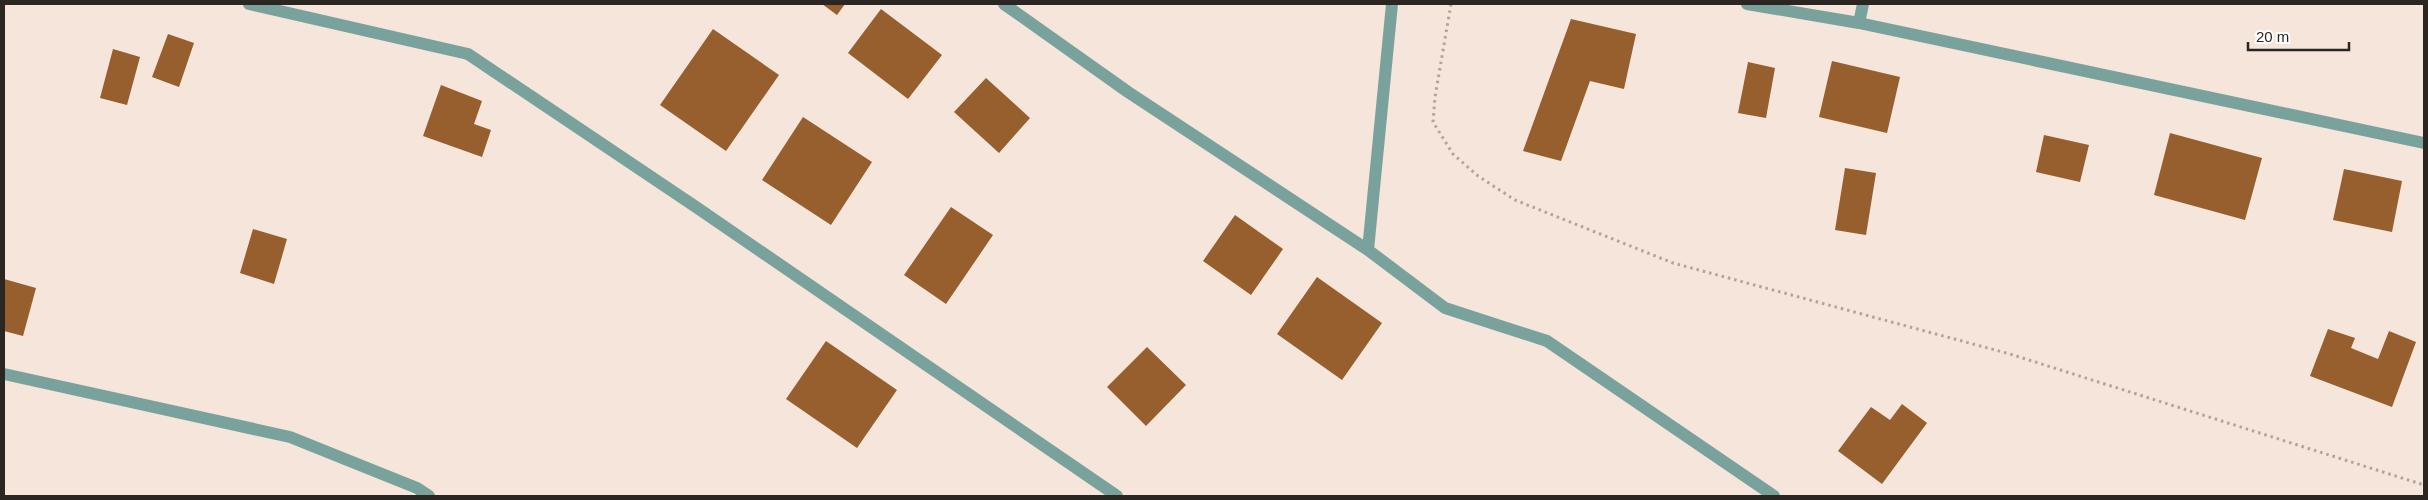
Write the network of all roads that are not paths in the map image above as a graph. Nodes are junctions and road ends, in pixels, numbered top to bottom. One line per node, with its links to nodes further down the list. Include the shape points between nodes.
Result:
1 (249, 4): 11 (street, via 468,54)
2 (1004, 4): 8 (street, via 1128,92)
3 (1392, 4): 8 (street)
4 (1747, 4): 6 (street)
5 (1862, 4): 6 (street)
6 (1860, 23): 7 (street)
7 (2424, 143)
8 (1368, 250): 12 (street, via 1446,308 1547,341)
9 (4, 374): 10 (street, via 290,437 418,488)
10 (429, 496)
11 (1117, 496)
12 (1774, 496)

